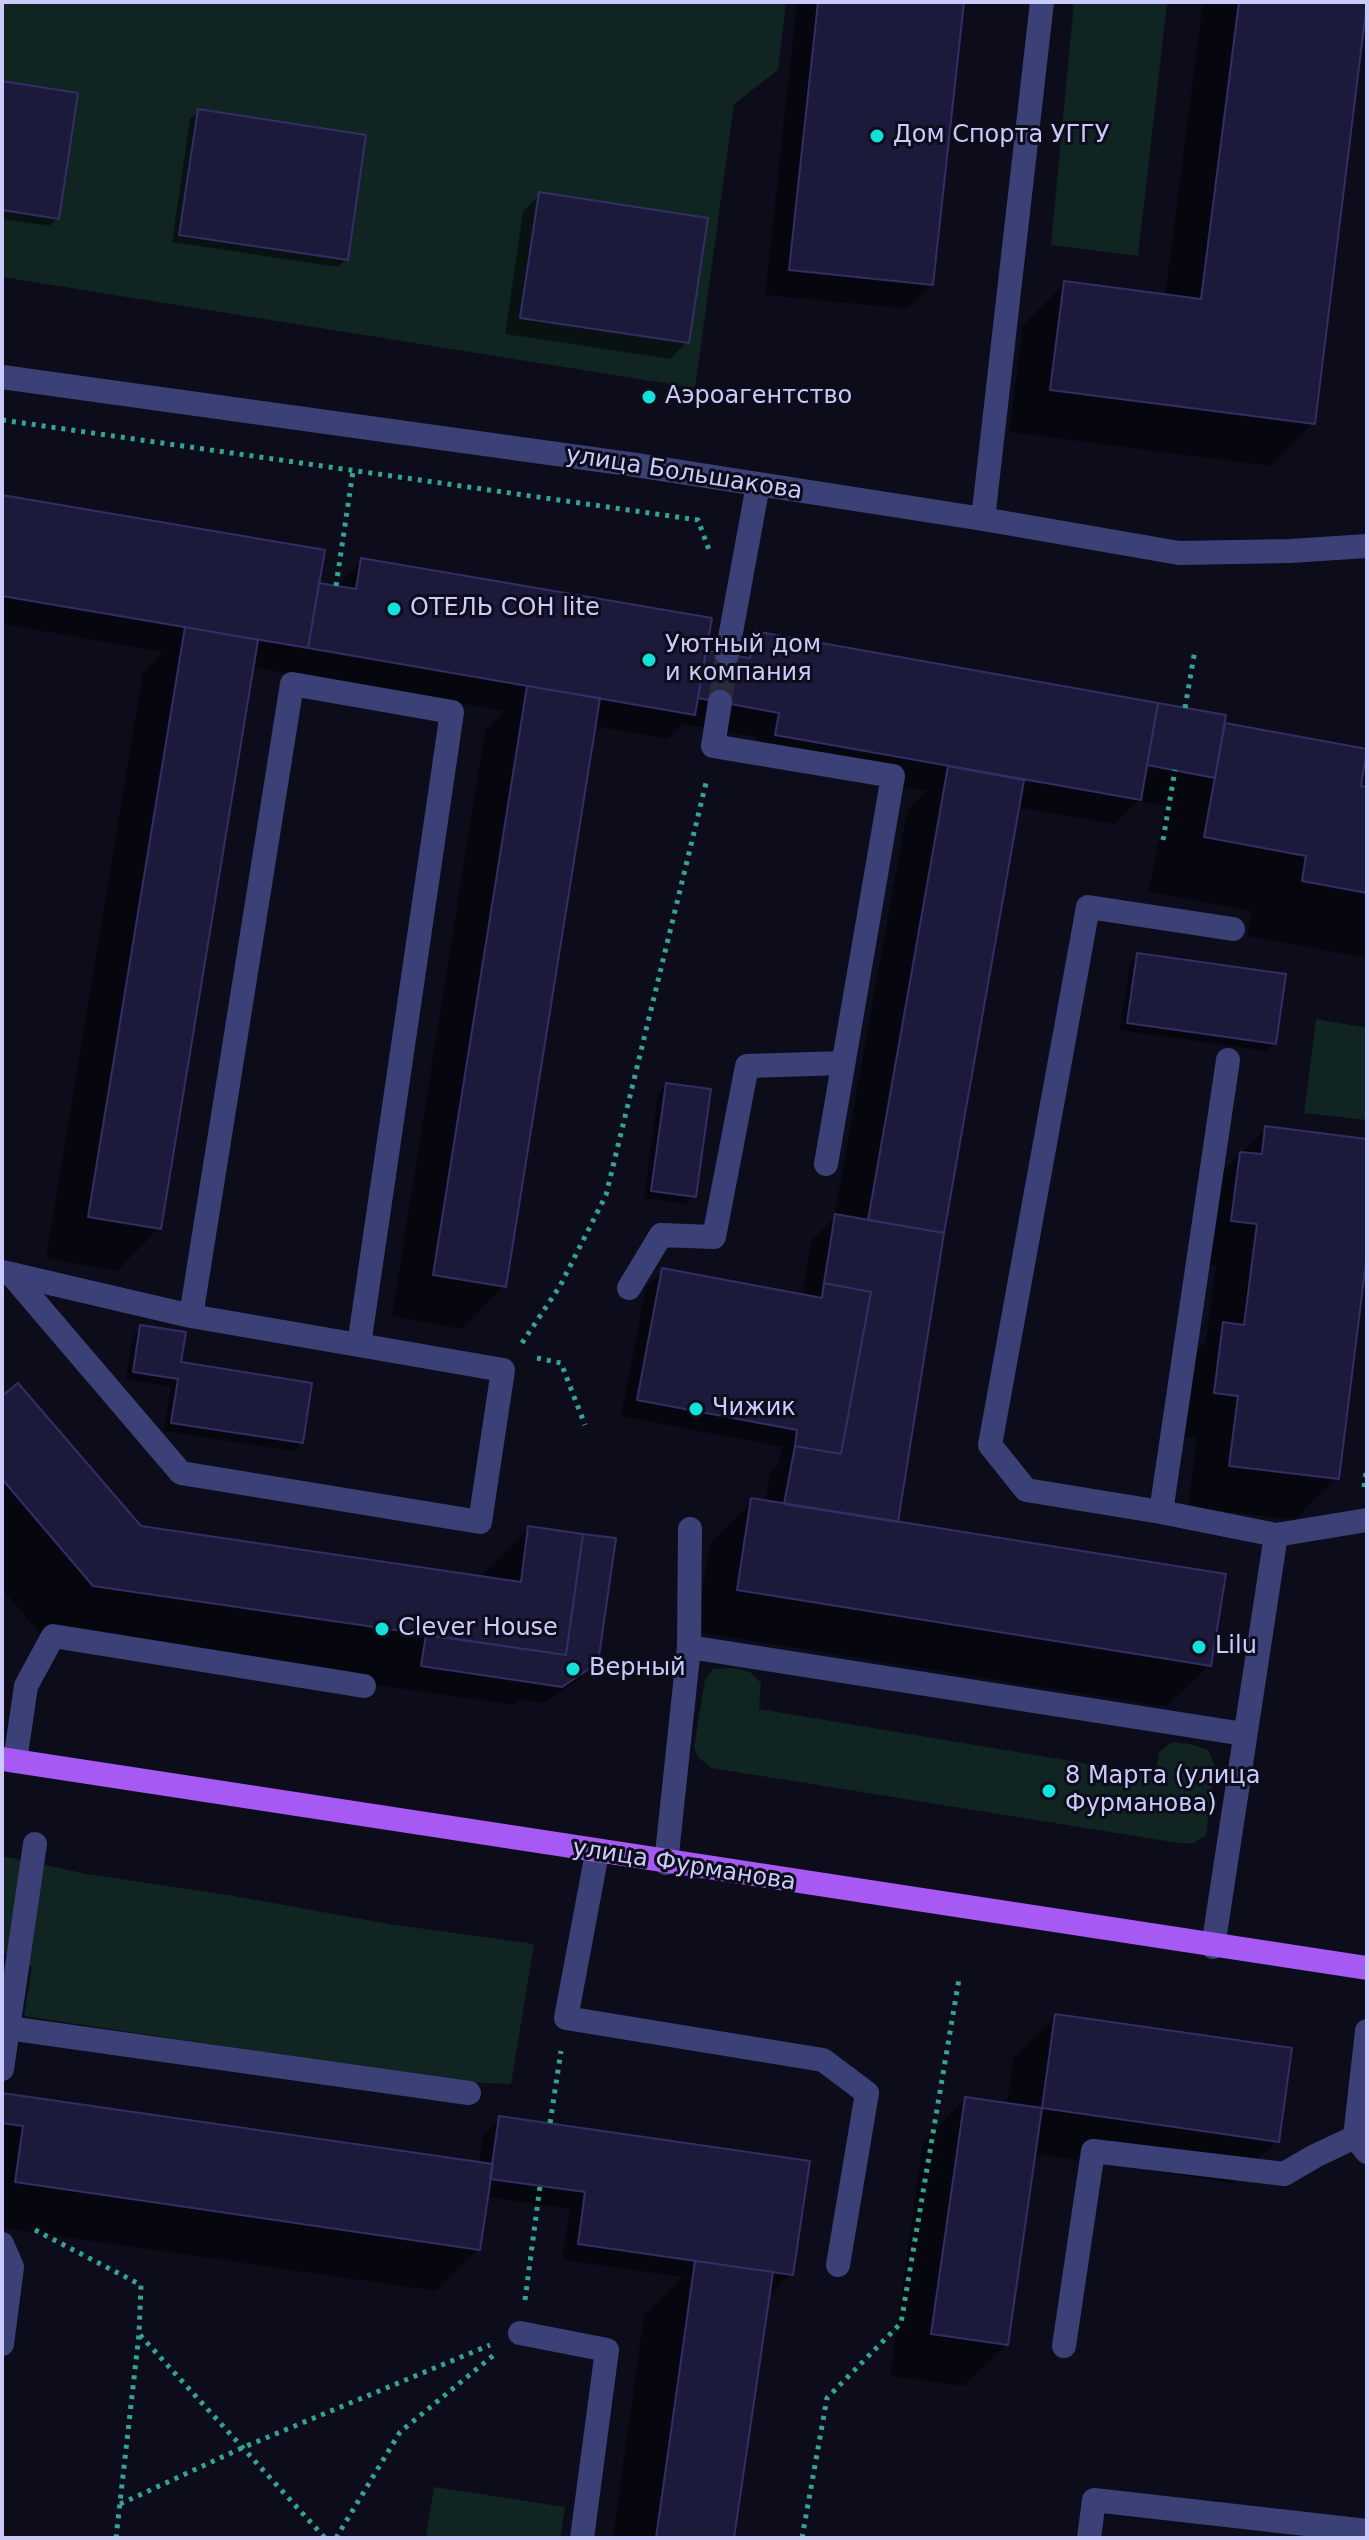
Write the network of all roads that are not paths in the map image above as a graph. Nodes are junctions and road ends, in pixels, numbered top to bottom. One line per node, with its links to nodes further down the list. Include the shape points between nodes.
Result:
1 (1042, 2): 4 (street)
2 (2, 377): 3 (street, улица Большакова)
3 (758, 485): 4 (street, улица Большакова); 6 (street)
4 (983, 519): 5 (street, улица Большакова, via 1179,553)
5 (1367, 546)
6 (727, 654)
7 (720, 702): 10 (street, via 713,746 893,776)
8 (1233, 929): 16 (street, via 1088,907 990,1445 1026,1490)
9 (1228, 1060): 16 (street)
10 (843, 1063): 11 (street); 13 (street, via 747,1066 714,1237 661,1235)
11 (826, 1164)
12 (6, 1273): 14 (street); 15 (street, via 181,1473 480,1522 503,1370)
13 (629, 1288)
14 (191, 1316): 15 (street); 15 (street, via 292,684 452,712)
15 (359, 1345)
16 (1161, 1512): 19 (street)
17 (1367, 1520): 19 (street)
18 (690, 1529): 20 (street)
19 (1276, 1535): 22 (street)
20 (689, 1647): 22 (street); 26 (street)
21 (364, 1686): 23 (street, via 53,1636 26,1686)
22 (1244, 1734): 27 (street)
23 (9, 1760): 25 (main road, улица Фурманова)
24 (35, 1844): 28 (street)
25 (597, 1853): 26 (main road, улица Фурманова); 36 (street, via 566,2018 823,2060 867,2093)
26 (666, 1863): 27 (main road, улица Фурманова)
27 (1213, 1947): 29 (main road, улица Фурманова)
28 (9, 1967): 30 (street)
29 (1367, 1968)
30 (8, 2028): 32 (street); 33 (street)
31 (1367, 2031): 34 (street)
32 (2, 2069)
33 (469, 2093)
34 (1361, 2145): 39 (street, via 1315,2156 1284,2174 1093,2151)
35 (2, 2244): 38 (street, via 12,2267)
36 (838, 2265)
37 (520, 2333): 41 (street, via 607,2350)
38 (2, 2344)
39 (1064, 2346)
40 (1367, 2531): 42 (street, via 1094,2500)
41 (582, 2538)
42 (1089, 2538)

